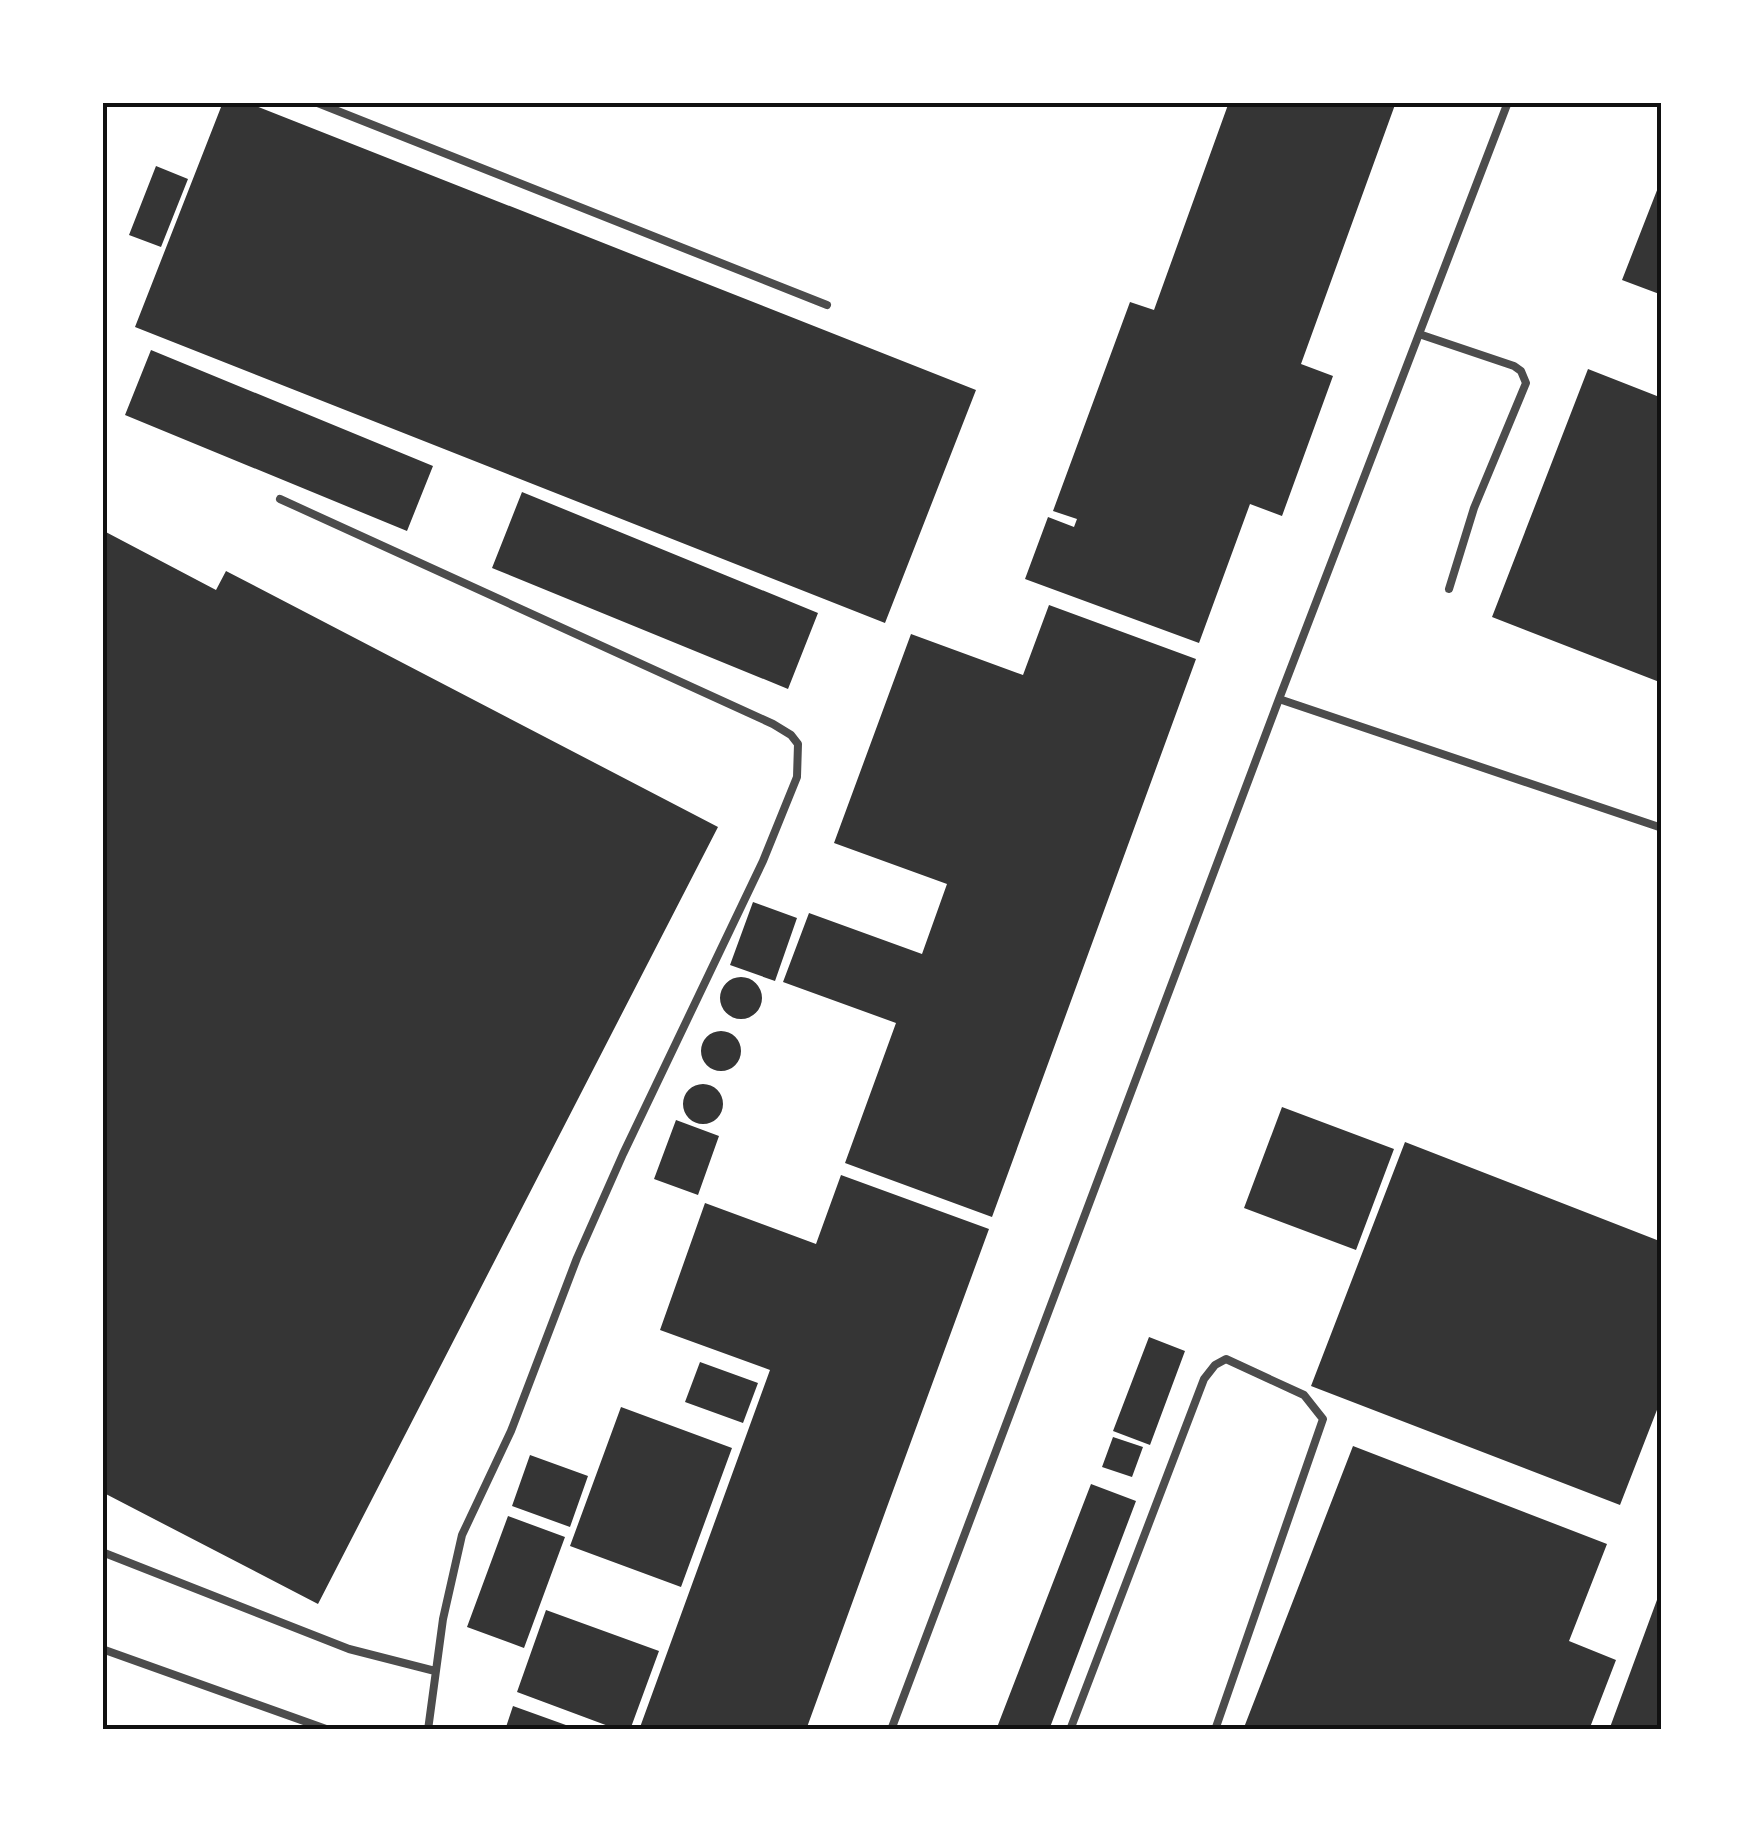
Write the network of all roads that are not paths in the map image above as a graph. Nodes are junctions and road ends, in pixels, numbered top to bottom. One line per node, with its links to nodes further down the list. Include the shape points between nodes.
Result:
1 (314, 102): 3 (lane)
2 (1508, 102): 4 (lane)
3 (827, 305)
4 (1419, 334): 6 (lane, via 1514,366 1526,383); 7 (lane)
5 (280, 500): 11 (lane, via 773,724 798,744 798,778 788,802 622,1154 511,1432 462,1535)
6 (1449, 589)
7 (1279, 698): 8 (lane); 14 (lane)
8 (1662, 828)
9 (102, 1552): 11 (lane, via 349,1649)
10 (102, 1649): 12 (lane)
11 (435, 1671): 13 (lane)
12 (328, 1730)
13 (428, 1730)
14 (891, 1730)
15 (1070, 1730): 16 (lane, via 1204,1379 1226,1359 1304,1395 1323,1419)
16 (1214, 1730)

